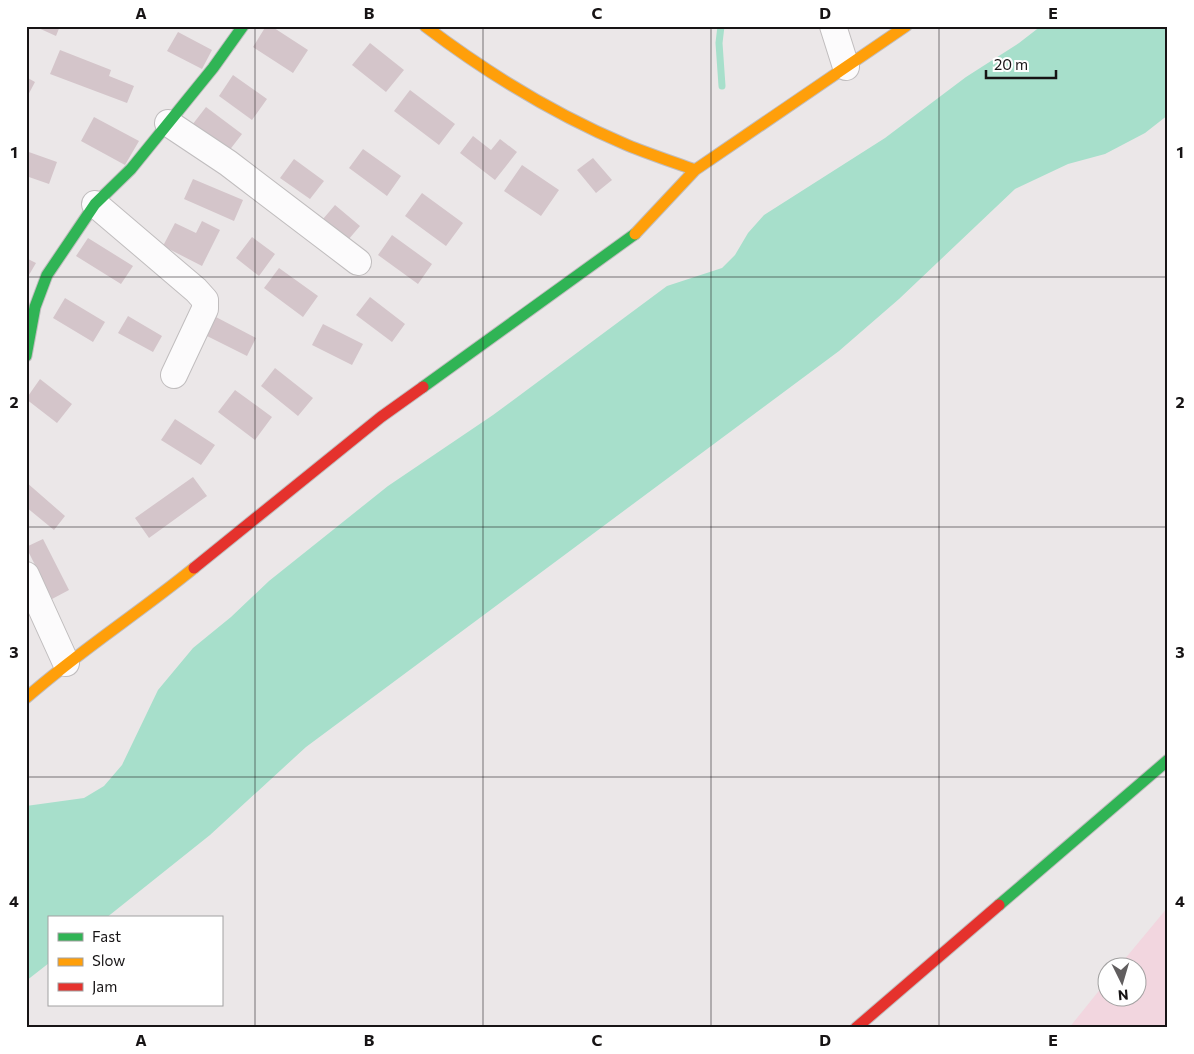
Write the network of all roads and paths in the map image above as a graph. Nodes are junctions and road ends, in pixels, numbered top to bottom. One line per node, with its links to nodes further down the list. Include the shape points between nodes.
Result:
1 (243, 26): 6 (street)
2 (425, 26): 7 (street, via 471,61 562,112 627,144)
3 (832, 26): 5 (street)
4 (906, 26): 5 (street)
5 (846, 67): 7 (street)
6 (168, 123): 8 (street, via 131,169); 9 (street, via 235,168)
7 (695, 170): 13 (street, via 634,235 381,417 138,613)
8 (95, 204): 10 (street, via 47,275 35,307); 11 (street, via 205,300 205,309)
9 (358, 262)
10 (26, 356)
11 (174, 374)
12 (26, 575): 13 (street)
13 (66, 664): 14 (street)
14 (26, 698)
15 (1168, 760): 16 (street)
16 (856, 1028)

